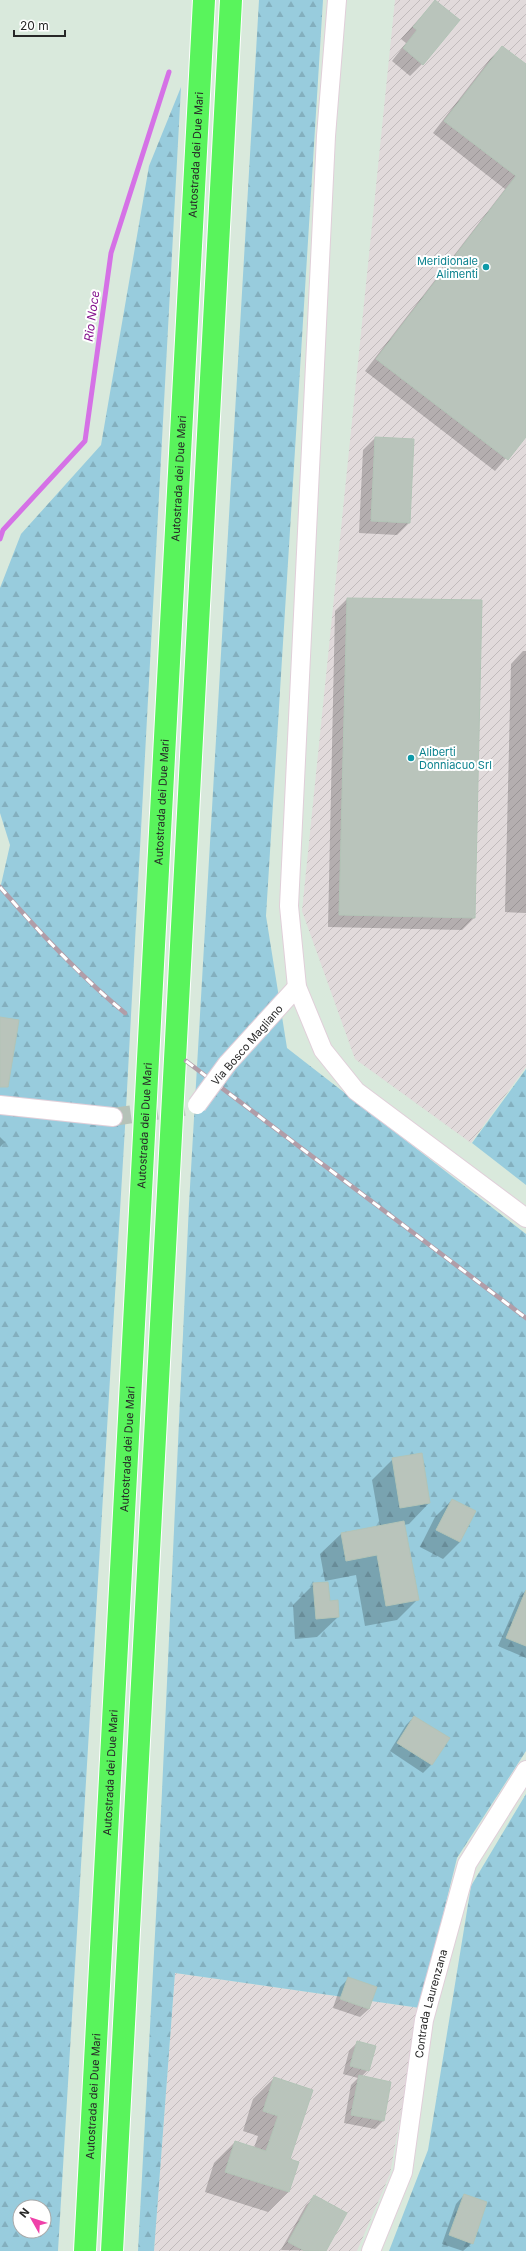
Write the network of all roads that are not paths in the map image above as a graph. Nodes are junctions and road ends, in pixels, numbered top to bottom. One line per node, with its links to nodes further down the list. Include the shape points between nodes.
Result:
1 (204, 0): 10 (highway, Autostrada dei Due Mari)
2 (231, 0): 11 (highway)
3 (337, 0): 4 (street, via 326,136 289,906)
4 (297, 987): 6 (street, Via Bosco Magliano, bridge, via 227,1064); 8 (street, via 323,1050 356,1091)
5 (0, 1105): 7 (street)
6 (198, 1105)
7 (113, 1117)
8 (526, 1218)
9 (526, 1770): 12 (street, Contrada Laurenzana, via 467,1864 424,2020 403,2172)
10 (85, 2251)
11 (112, 2251)
12 (371, 2251)

